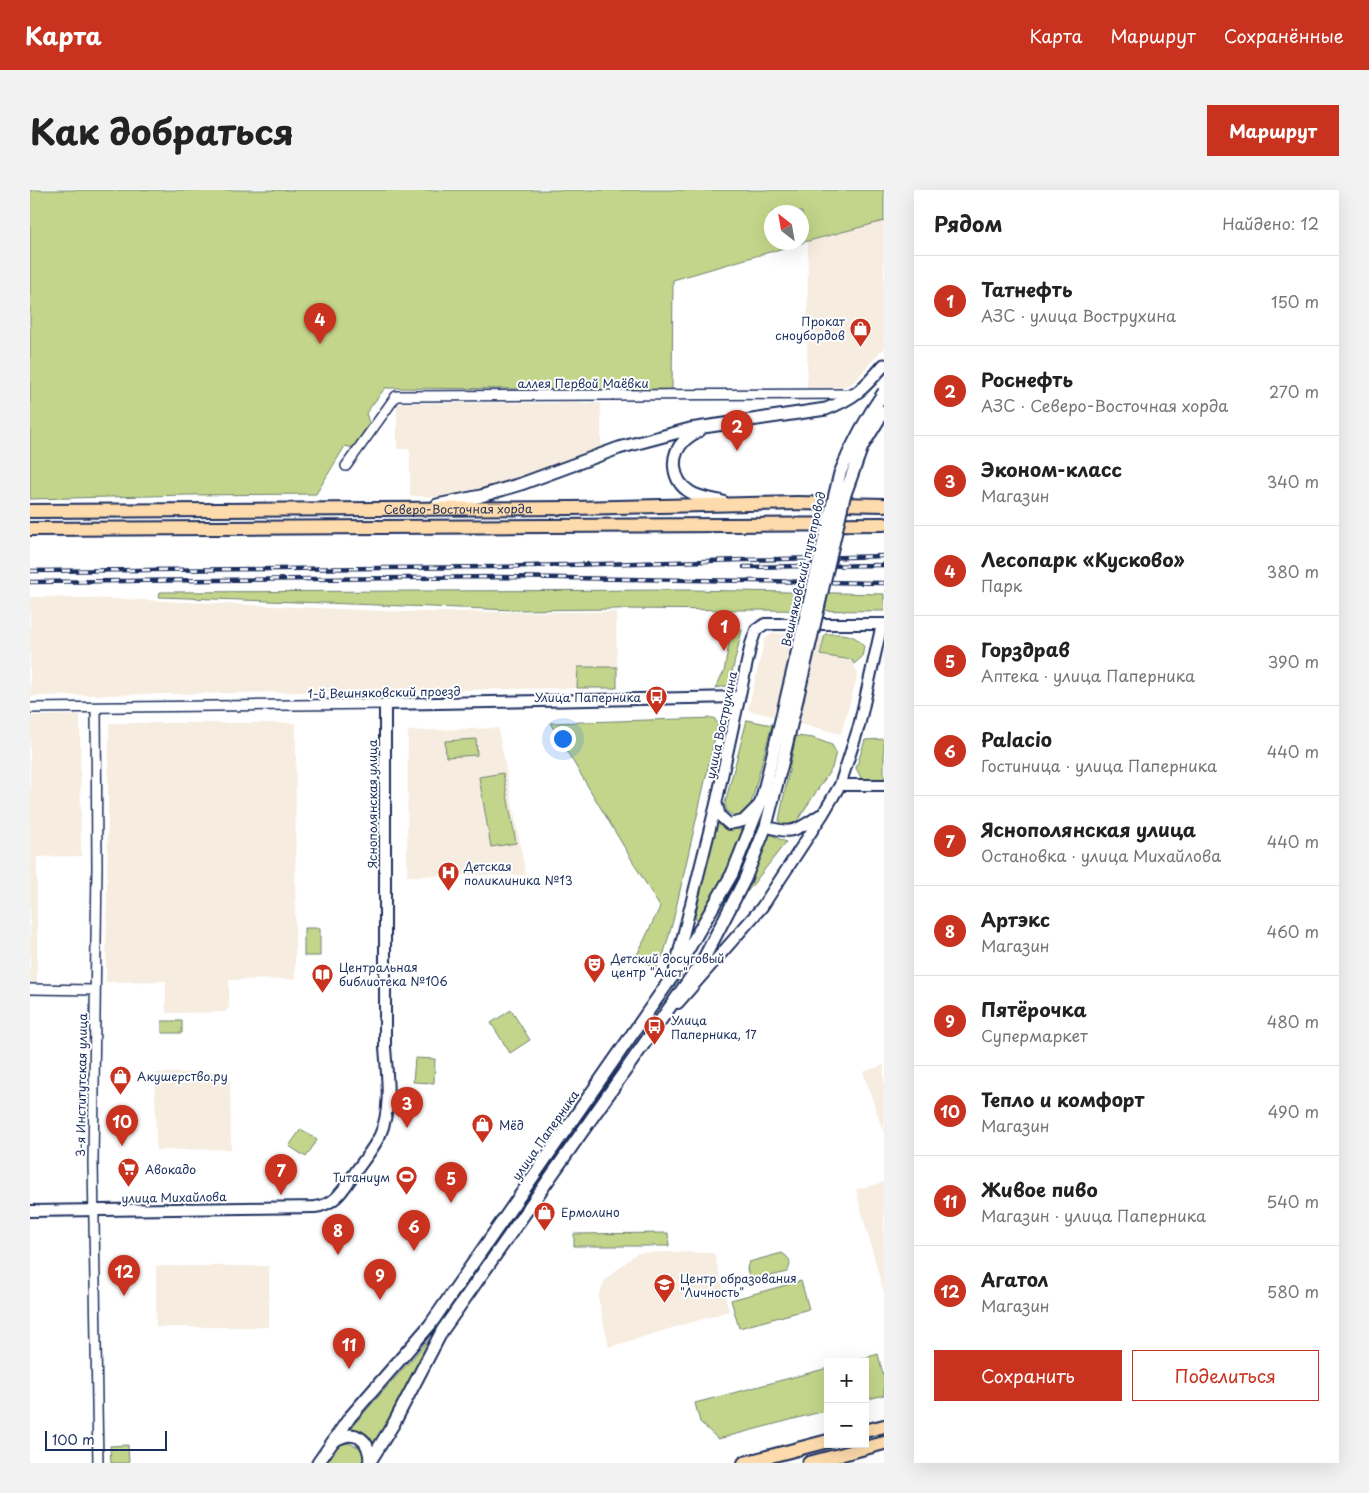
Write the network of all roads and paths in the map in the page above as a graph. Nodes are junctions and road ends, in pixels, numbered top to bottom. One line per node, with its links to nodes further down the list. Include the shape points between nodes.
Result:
1 (884, 365): 3 (main road)
2 (884, 392): 18 (main road, Вешняковский путепровод, bridge, via 852,444 840,473)
3 (856, 394): 5 (main road, via 826,408); 6 (street, аллея Первой Маёвки, via 396,396)
4 (884, 411): 18 (main road, Вешняковский путепровод, bridge, via 862,447 844,498)
5 (709, 426): 7 (main road, via 679,447 674,459 675,472 680,484 690,492); 9 (main road, via 620,448 480,496)
6 (346, 466)
7 (732, 504): 8 (main road, Северо-Восточная хорда); 9 (main road, Северо-Восточная хорда)
8 (884, 505)
9 (413, 509): 10 (main road, Северо-Восточная хорда)
10 (30, 512)
11 (884, 524): 12 (main road, Северо-Восточная хорда)
12 (30, 529)
13 (883, 624): 14 (street, улица Вострухина, via 765,624 756,630 751,644); 19 (street, улица Вострухина, via 859,726)
14 (740, 697): 15 (street, 1-й Вешняковский проезд); 22 (street, улица Вострухина)
15 (385, 704): 17 (street, 1-й Вешняковский проезд); 29 (street, Яснополянская улица, via 385,1047 388,1096 379,1136 337,1197)
16 (30, 708): 17 (street, 1-й Вешняковский проезд)
17 (96, 708): 27 (street, 3-я Институтская улица)
18 (777, 763): 21 (main road, улица Паперника); 24 (main road)
19 (840, 785): 20 (street); 23 (street, улица Вострухина)
20 (884, 785)
21 (761, 802): 22 (street, улица Паперника, via 743,821 729,824 720,816); 25 (main road, улица Паперника, via 732,874)
22 (716, 804): 25 (street, улица Вострухина)
23 (823, 814): 24 (street, via 794,831); 28 (street, улица Вострухина, via 762,907)
24 (766, 826): 28 (main road, via 745,879 703,960)
25 (674, 974): 34 (main road, улица Паперника, via 430,1324)
26 (30, 989): 27 (street)
27 (95, 990): 31 (street, 3-я Институтская улица)
28 (654, 1030): 37 (main road, via 442,1330)
29 (319, 1207): 31 (street, улица Михайлова)
30 (30, 1210): 31 (street, улица Михайлова)
31 (94, 1211): 38 (street, 3-я Институтская улица)
32 (884, 1426): 33 (main road)
33 (869, 1430)
34 (333, 1441): 37 (main road, via 342,1435 352,1434 360,1438 366,1443); 39 (main road, улица Паперника)
35 (824, 1442): 40 (main road)
36 (884, 1443): 41 (main road)
37 (370, 1462)
38 (98, 1463)
39 (318, 1463)
40 (744, 1463)
41 (809, 1463)

